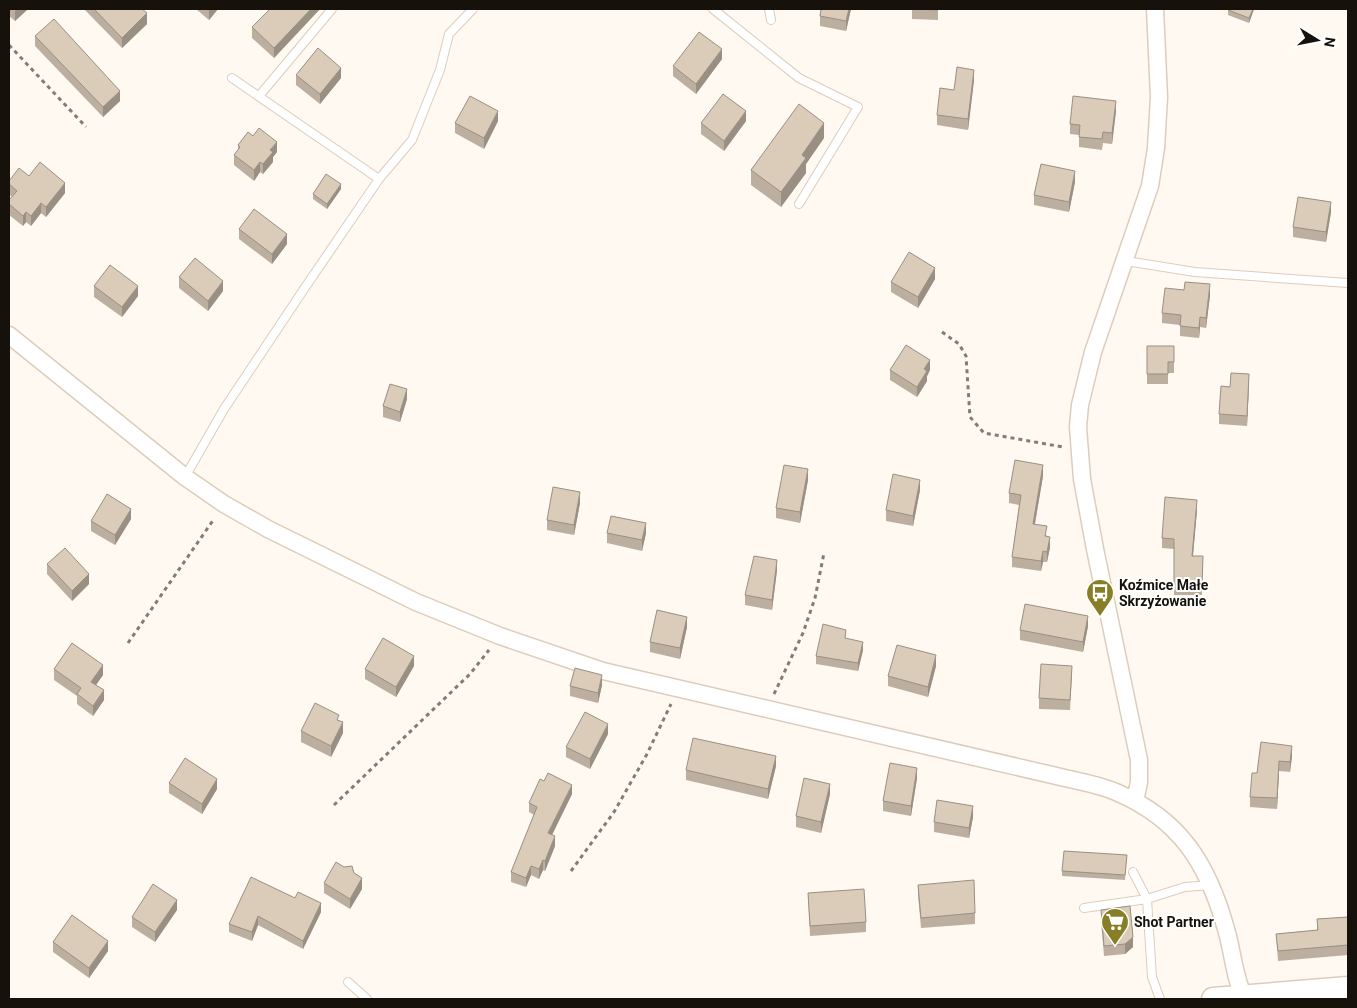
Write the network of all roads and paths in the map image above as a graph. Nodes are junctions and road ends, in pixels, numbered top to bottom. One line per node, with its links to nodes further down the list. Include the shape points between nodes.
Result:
1 (332, 9): 9 (lane)
2 (473, 9): 11 (lane, via 449,34 440,70 412,140)
3 (713, 9): 12 (lane, via 798,78 858,107)
4 (769, 9): 6 (lane)
5 (1155, 9): 13 (street, via 1159,97 1156,148 1150,186)
6 (772, 20)
7 (9, 45): 10 (path)
8 (232, 78): 9 (lane)
9 (258, 96): 11 (lane)
10 (86, 127)
11 (379, 179): 18 (lane, via 224,409)
12 (798, 204)
13 (1126, 261): 14 (lane, via 1195,272); 17 (street, via 1086,378 1080,405)
14 (1348, 283)
15 (942, 332): 17 (path, via 959,344 966,356 970,417 984,433)
16 (9, 335): 18 (street)
17 (1078, 450): 25 (street, via 1139,760)
18 (185, 477): 19 (street)
19 (224, 504): 21 (street, via 416,602); 22 (path)
20 (824, 553): 24 (path, via 815,598 803,634)
21 (500, 636): 23 (street, via 603,671); 26 (path, via 470,674)
22 (128, 643)
23 (680, 688): 24 (street); 27 (path, via 614,812)
24 (767, 708): 25 (street, via 1065,778 1114,791)
25 (1135, 801): 29 (street, via 1171,825 1200,861)
26 (334, 805)
27 (571, 871)
28 (1133, 872): 30 (lane)
29 (1212, 885): 30 (lane, via 1185,887); 34 (street)
30 (1147, 899): 31 (lane); 36 (lane, via 1152,977)
31 (1084, 908)
32 (348, 982): 35 (lane)
33 (1348, 988): 34 (main road)
34 (1244, 998): 37 (main road)
35 (366, 999)
36 (1160, 999)
37 (1213, 999)

